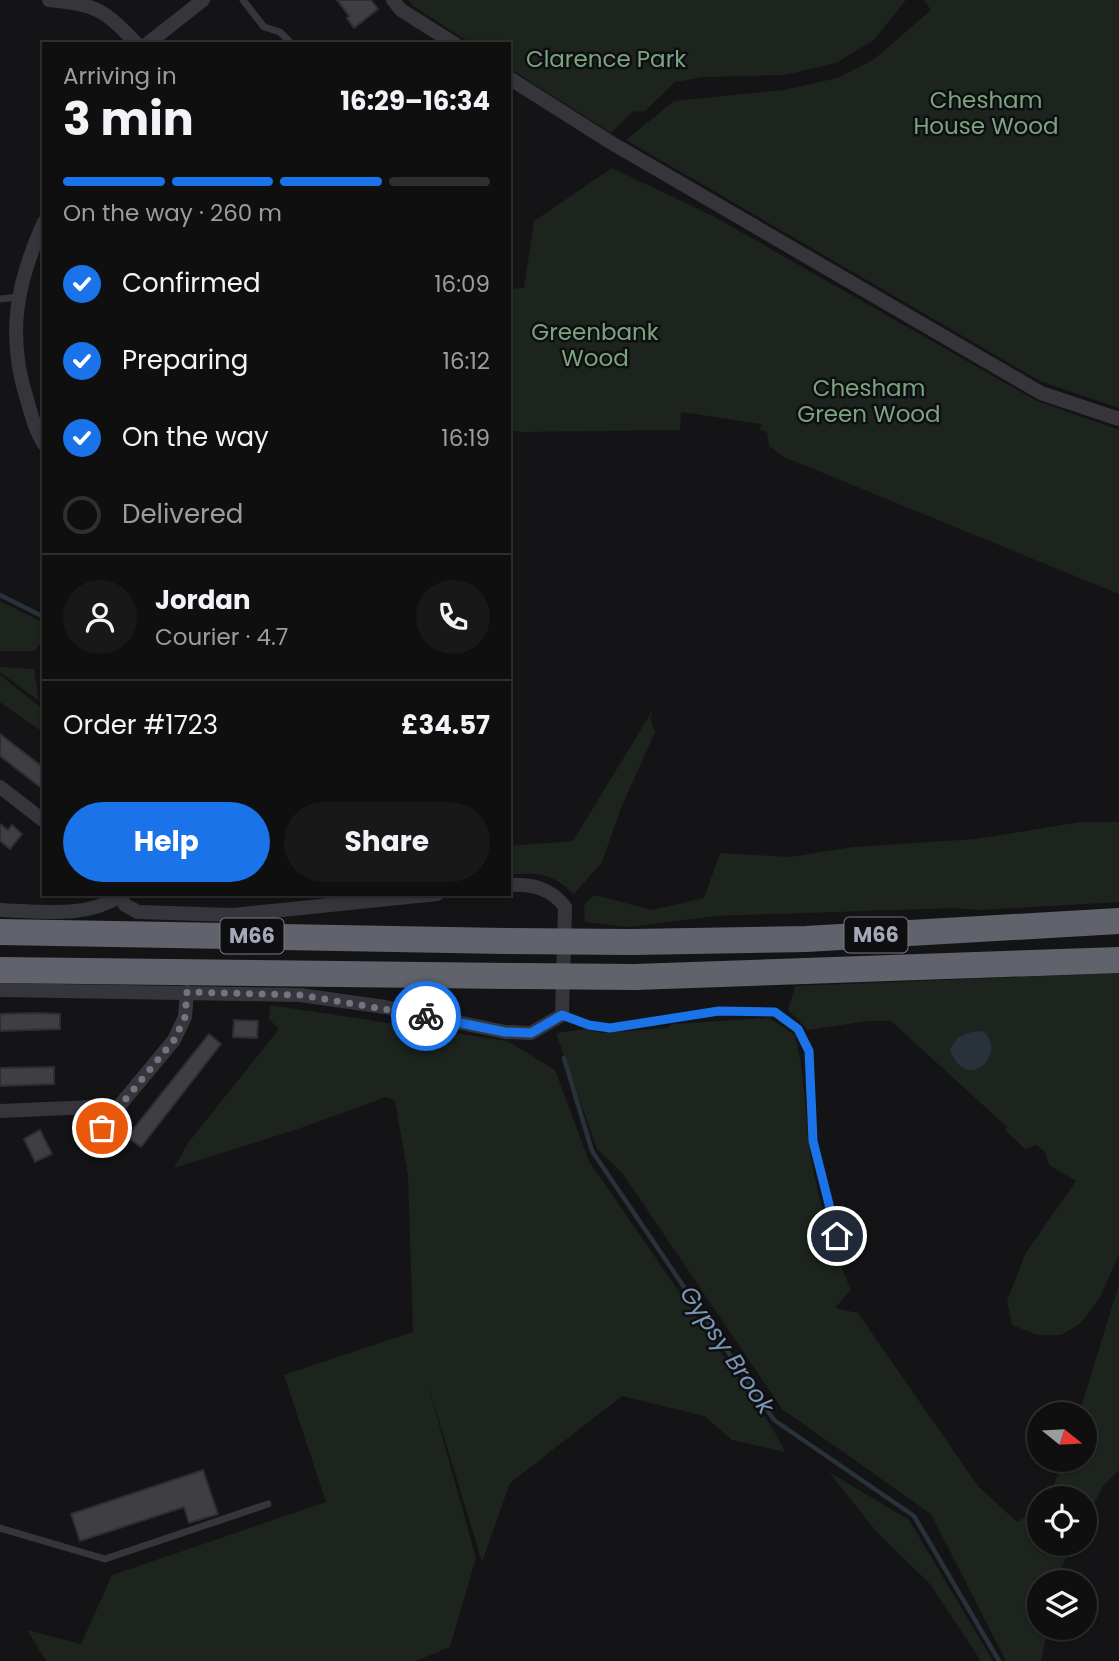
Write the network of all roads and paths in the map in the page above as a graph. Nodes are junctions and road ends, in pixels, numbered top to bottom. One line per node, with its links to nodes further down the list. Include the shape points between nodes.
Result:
1 (49, 0): 5 (street, via 79,3 110,15)
2 (203, 0): 6 (street)
3 (243, 0): 7 (lane, via 264,27)
4 (393, 0): 8 (street)
5 (135, 42)
6 (150, 42)
7 (290, 42)
8 (452, 42)
9 (511, 79): 13 (street, via 610,142 1041,393)
10 (42, 226): 11 (street, via 25,264)
11 (19, 298): 12 (lane); 14 (street, via 15,322 22,383)
12 (0, 299)
13 (1119, 419)
14 (42, 438)
15 (0, 787): 16 (street)
16 (42, 819)
17 (511, 885): 28 (street, via 539,887 565,907)
18 (117, 896): 21 (street, via 85,911)
19 (120, 896): 20 (street, via 138,912 233,915)
20 (418, 896)
21 (0, 910)
22 (1119, 921): 23 (highway, M66, bridge, via 806,939 632,942)
23 (0, 932)
24 (1119, 960): 25 (highway, M66, bridge, via 635,977)
25 (0, 970)
26 (0, 990): 27 (street)
27 (187, 992): 28 (street, via 300,995 505,1032 531,1033); 30 (street, via 185,1017 174,1040)
28 (562, 1015): 32 (lane, via 610,1028 719,1011 775,1012 798,1029 809,1051 813,1141)
29 (0, 1111): 30 (street, via 92,1107)
30 (113, 1113): 31 (street)
31 (102, 1128)
32 (837, 1236)
33 (268, 1504): 34 (lane, via 105,1559)
34 (0, 1528)

